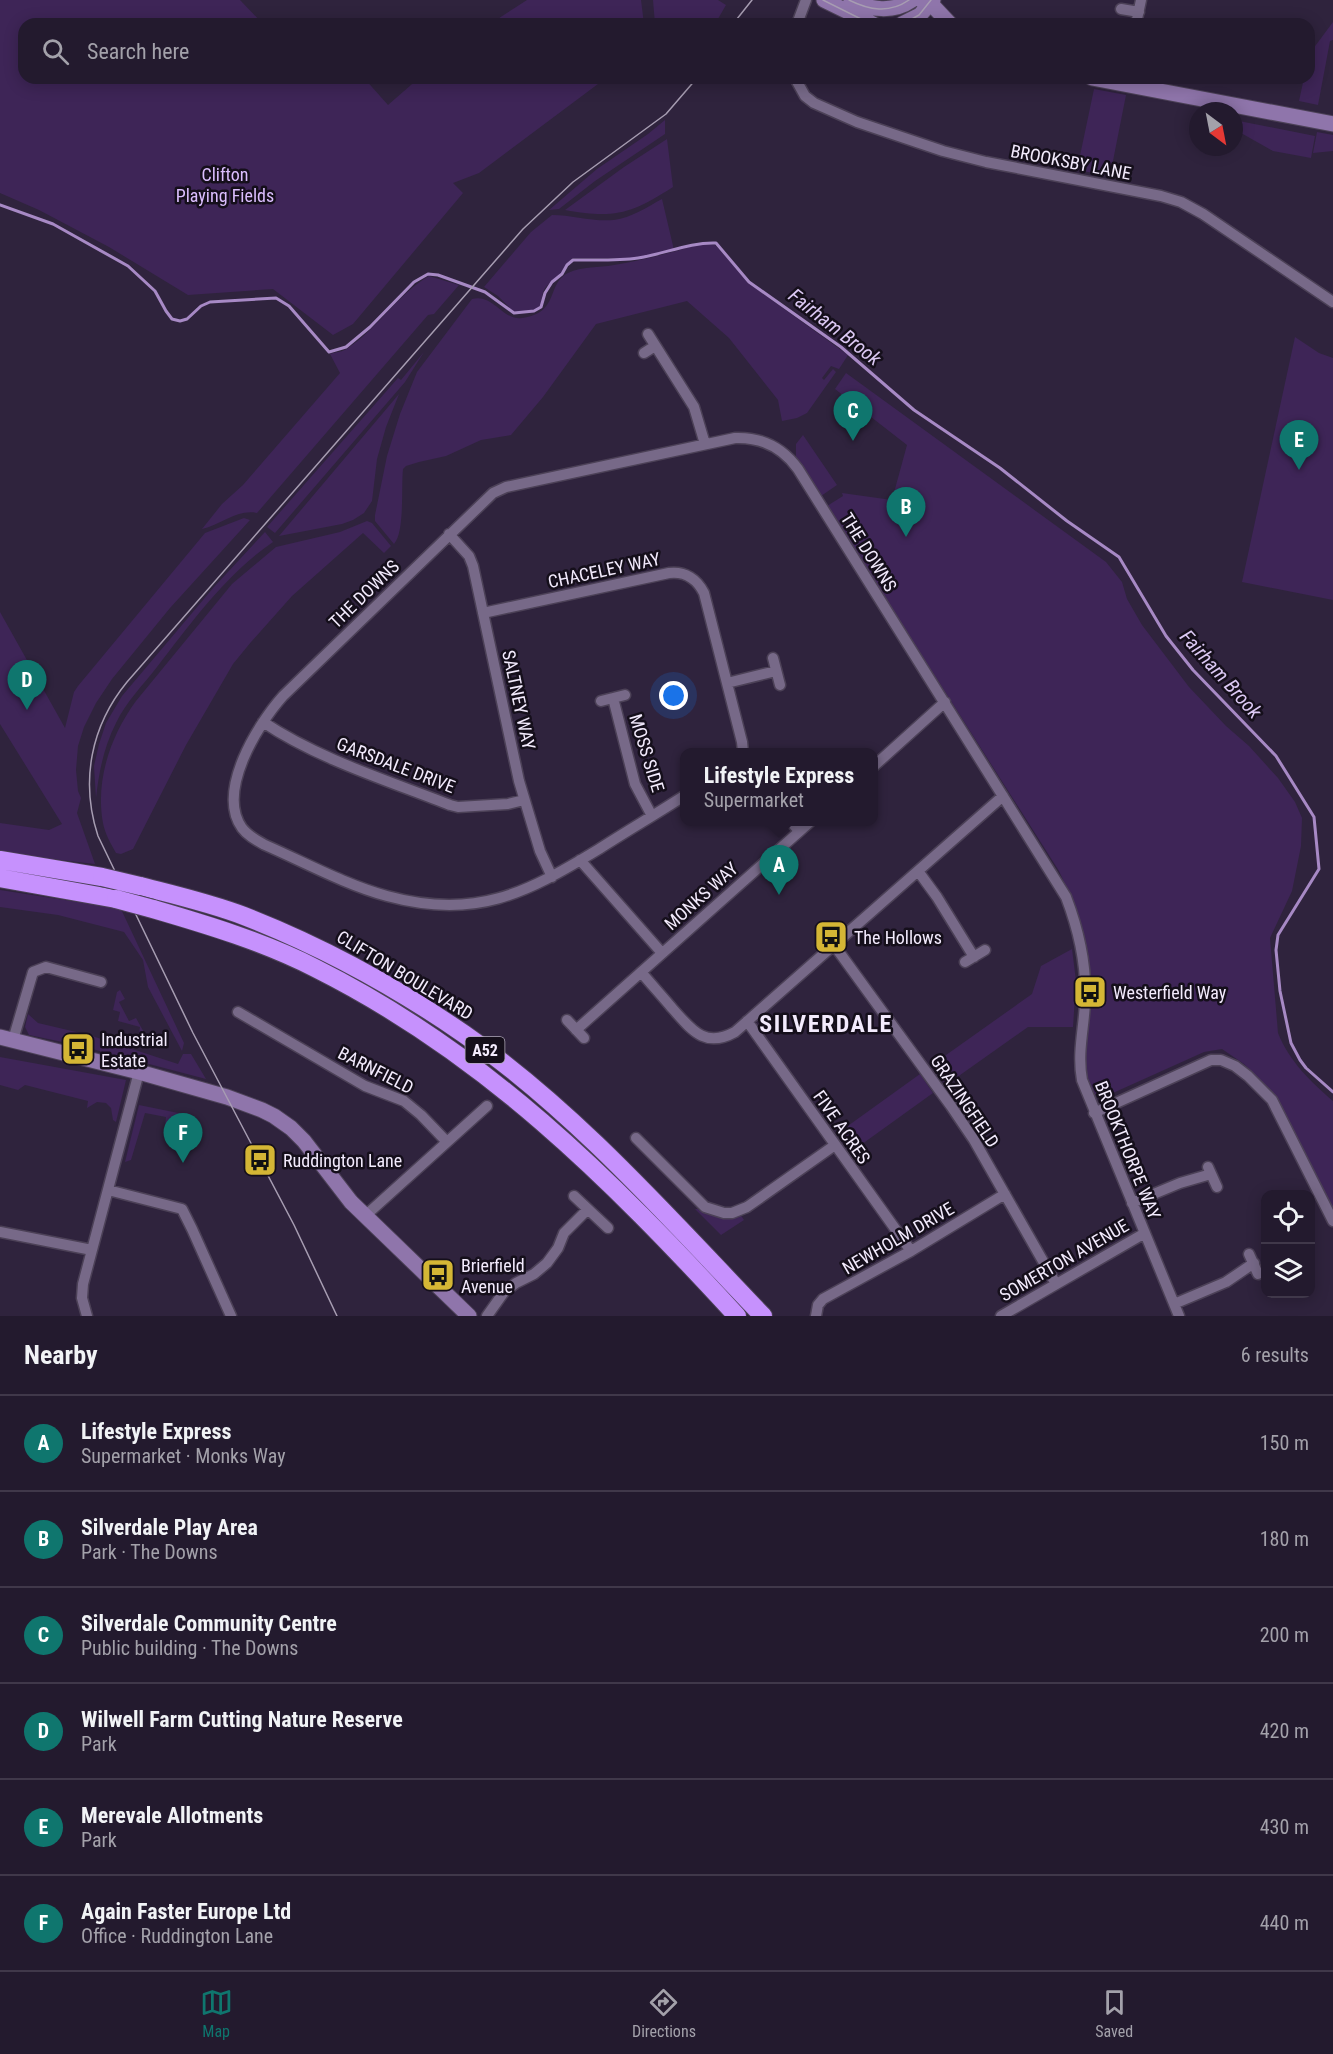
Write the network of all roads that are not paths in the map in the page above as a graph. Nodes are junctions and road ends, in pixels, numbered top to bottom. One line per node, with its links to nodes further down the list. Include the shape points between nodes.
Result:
1 (806, 0): 9 (street)
2 (824, 0): 10 (main road)
3 (851, 0): 4 (main road, via 881,9)
4 (913, 0): 6 (main road, via 915,8)
5 (1141, 0): 8 (street)
6 (927, 9): 11 (main road); 12 (main road)
7 (1121, 9): 8 (street)
8 (1139, 12): 13 (street)
9 (800, 18)
10 (861, 18)
11 (912, 18)
12 (941, 18)
13 (1138, 18)
14 (798, 84): 17 (street, BROOKSBY LANE, via 814,103 943,151 1181,202)
15 (1140, 84): 16 (main road)
16 (1333, 124)
17 (1333, 302)
18 (648, 334): 19 (street)
19 (655, 346): 20 (street); 21 (street, via 694,407)
20 (644, 353)
21 (705, 444): 22 (street, THE DOWNS, via 506,487 487,497); 31 (street, THE DOWNS, via 752,438 779,449 792,461)
22 (449, 534): 23 (street, SALTNEY WAY, via 471,560); 32 (street, THE DOWNS, via 283,696)
23 (483, 613): 26 (street, CHACELEY WAY, via 684,573 704,593); 37 (street, SALTNEY WAY)
24 (773, 658): 25 (street)
25 (776, 671): 26 (street); 27 (street)
26 (727, 683): 33 (street, CHACELEY WAY)
27 (780, 685)
28 (625, 695): 29 (street, MOSS SIDE)
29 (613, 698): 30 (street, MOSS SIDE); 38 (street, MOSS SIDE, via 635,784)
30 (601, 701)
31 (945, 702): 34 (street); 35 (street, BROOKTHORPE WAY)
32 (263, 722): 37 (street, GARSDALE DRIVE, via 311,750 450,805); 45 (street, THE DOWNS, via 243,761 234,797 236,815 243,828 265,845 370,891 421,903 491,900)
33 (743, 748)
34 (878, 762)
35 (1003, 796): 44 (street); 60 (street, BROOKTHORPE WAY, via 1066,897 1081,941 1085,999 1079,1066)
36 (680, 798): 38 (street, THE DOWNS)
37 (524, 800): 45 (street, SALTNEY WAY)
38 (652, 816): 43 (street, THE DOWNS)
39 (795, 826): 41 (street)
40 (805, 826): 41 (street, MONKS WAY)
41 (799, 831): 49 (street, MONKS WAY)
42 (0, 860): 89 (highway, CLIFTON BOULEVARD / A52, bridge, via 102,877 203,902 328,953 396,990 464,1034 525,1081 639,1187)
43 (580, 860): 45 (street, THE DOWNS); 49 (street)
44 (918, 871): 47 (street); 48 (street, via 937,897 969,960)
45 (552, 877)
46 (0, 878): 88 (highway, CLIFTON BOULEVARD / A52, bridge, via 116,899 208,924 314,968 384,1005 452,1049 554,1131 632,1205)
47 (834, 945): 56 (street); 70 (street, GRAZINGFIELD, via 951,1106)
48 (985, 950)
49 (662, 953): 50 (street, MONKS WAY)
50 (641, 972): 55 (street, MONKS WAY, via 580,1034); 56 (street, via 690,1028 702,1036 721,1038)
51 (101, 982): 57 (street, via 46,967 33,972)
52 (256, 1009): 54 (street)
53 (238, 1012): 54 (street, BARNFIELD)
54 (250, 1019): 65 (street, BARNFIELD, via 365,1086 404,1101)
55 (567, 1020)
56 (747, 1021): 66 (street, FIVE ACRES)
57 (6, 1039): 58 (main road)
58 (139, 1072): 69 (street); 74 (main road, via 227,1097 274,1116 304,1142)
59 (486, 1107): 61 (street)
60 (1094, 1113): 72 (street, BROOKTHORPE WAY); 75 (street, via 1211,1060 1226,1061 1272,1100)
61 (477, 1116): 62 (street); 65 (street)
62 (484, 1125)
63 (636, 1138): 67 (street)
64 (654, 1139): 67 (street)
65 (447, 1142): 74 (street)
66 (835, 1145): 67 (street, via 747,1207 732,1213 705,1207); 80 (street, FIVE ACRES)
67 (645, 1147)
68 (1217, 1187): 72 (street, via 1210,1170)
69 (108, 1190): 79 (street); 85 (street, via 182,1209)
70 (1005, 1194): 80 (street, NEWHOLM DRIVE); 82 (street, GRAZINGFIELD)
71 (574, 1196): 73 (street)
72 (1132, 1203): 78 (street, BROOKTHORPE WAY)
73 (588, 1209): 76 (street); 87 (street, via 564,1233 547,1263 504,1292)
74 (365, 1216): 86 (main road)
75 (1333, 1221)
76 (608, 1228)
77 (0, 1232): 79 (street)
78 (1144, 1233): 82 (street, SOMERTON AVENUE); 83 (street, BROOKTHORPE WAY)
79 (92, 1250): 84 (street, via 82,1298)
80 (911, 1251): 90 (street, NEWHOLM DRIVE, via 824,1299)
81 (1254, 1264): 83 (street, via 1226,1282)
82 (1056, 1284): 91 (street, SOMERTON AVENUE)
83 (1174, 1304): 92 (street, BROOKTHORPE WAY)
84 (87, 1316)
85 (231, 1316)
86 (470, 1316)
87 (487, 1316)
88 (737, 1316)
89 (763, 1316)
90 (816, 1316)
91 (1001, 1316)
92 (1179, 1316)

